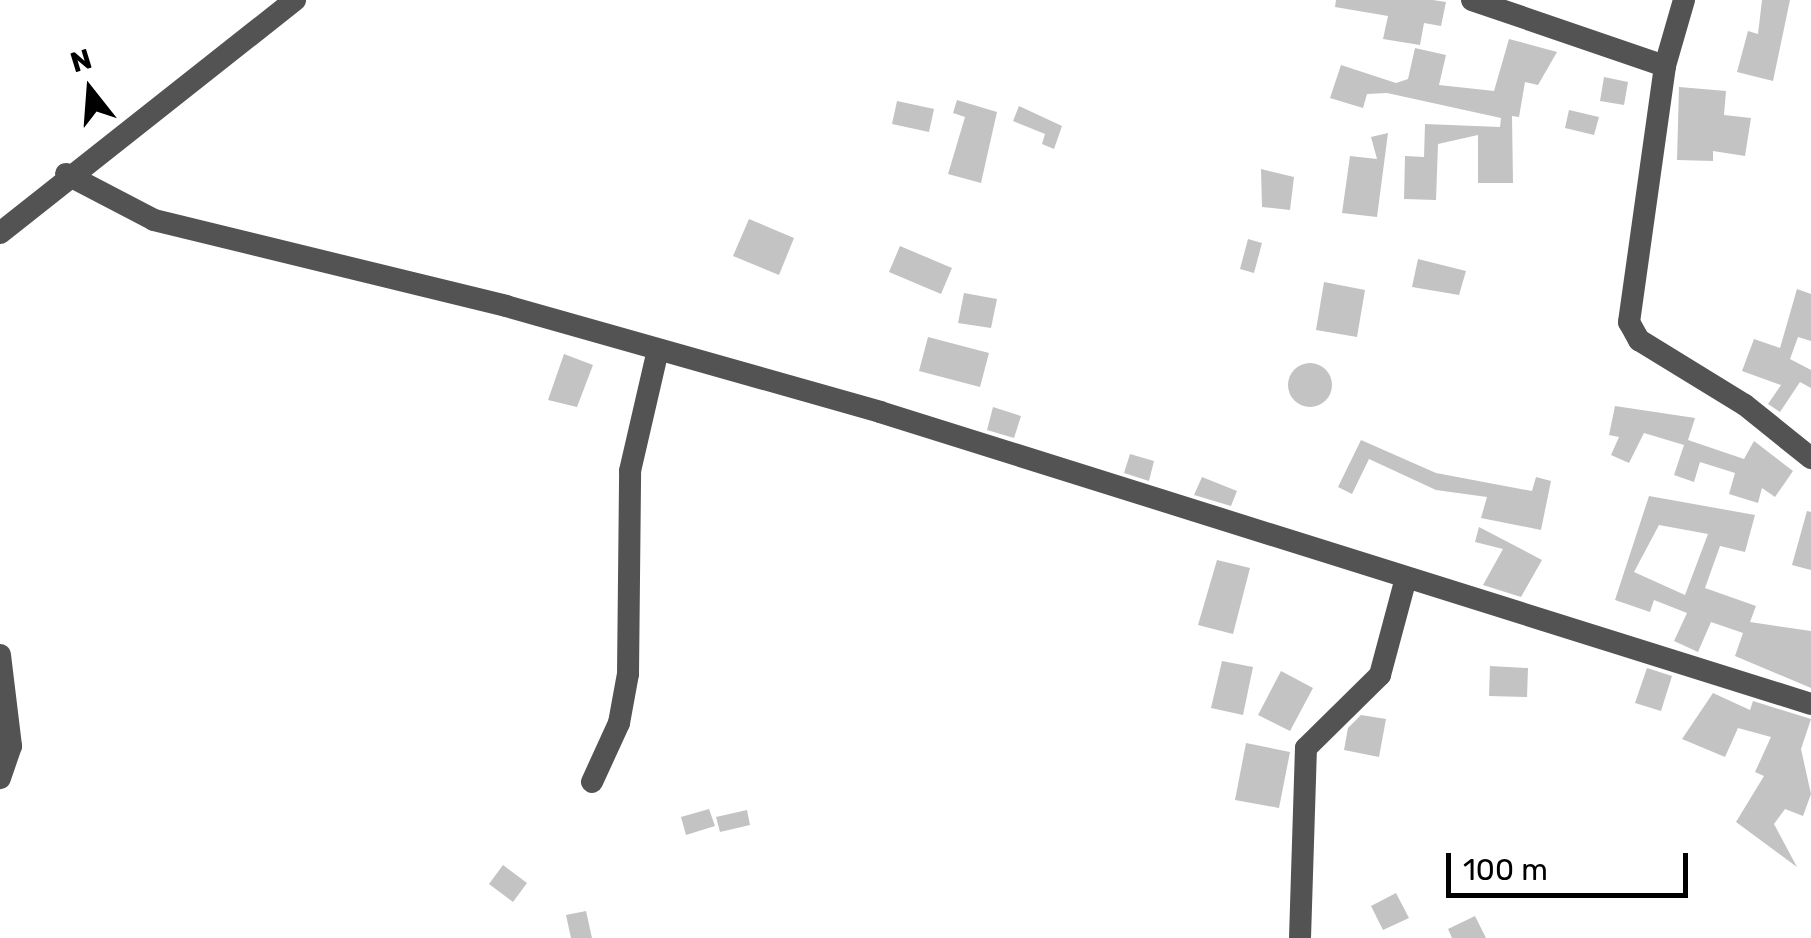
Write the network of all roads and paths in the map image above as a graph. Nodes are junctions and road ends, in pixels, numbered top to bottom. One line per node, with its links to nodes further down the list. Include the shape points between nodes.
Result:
1 (295, 0): 5 (street)
2 (1472, 0): 4 (street)
3 (1684, 0): 4 (street)
4 (1664, 66): 8 (street, via 1629,322 1639,340 1746,405)
5 (66, 174): 6 (street); 7 (street, via 154,220)
6 (0, 233)
7 (658, 350): 9 (street); 13 (street, via 630,471 628,674 619,723)
8 (1811, 458)
9 (1406, 578): 11 (street); 14 (street, via 1380,675 1306,748)
10 (0, 655): 12 (street, via 11,746)
11 (1811, 704)
12 (0, 778)
13 (592, 782)
14 (1300, 938)

